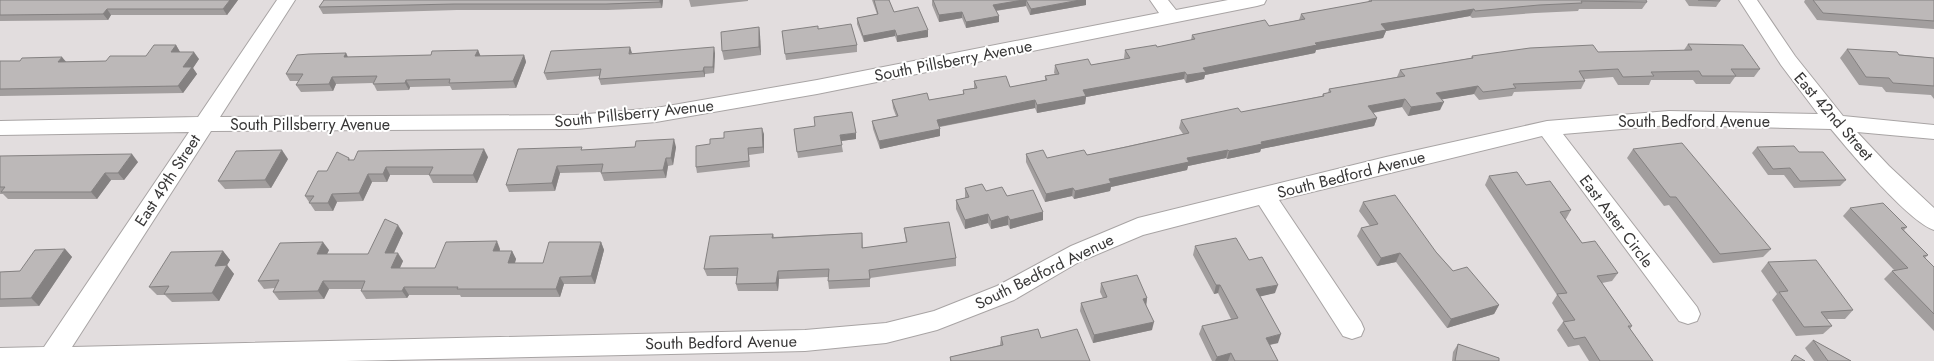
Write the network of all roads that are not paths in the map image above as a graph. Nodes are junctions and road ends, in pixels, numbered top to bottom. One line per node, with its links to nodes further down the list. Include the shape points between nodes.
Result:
1 (286, 0): 6 (street, East 49th Street)
2 (1159, 0): 5 (street)
3 (1258, 0): 5 (street, South Pillsberry Avenue)
4 (1748, 0): 7 (street, East 42nd Street, via 1790,65)
5 (1171, 17): 6 (street, South Pillsberry Avenue, via 817,87 656,115 568,122)
6 (204, 124): 8 (street, South Pillsberry Avenue); 16 (street, East 49th Street)
7 (1836, 124): 9 (street, South Bedford Avenue, via 1669,118); 10 (street, South Bedford Avenue); 12 (street, East 42nd Street)
8 (0, 128)
9 (1547, 128): 11 (street, South Bedford Avenue); 13 (street, East Aster Circle)
10 (1934, 132)
11 (1265, 196): 14 (street); 16 (street, South Bedford Avenue, via 1138,227 1070,256 1026,283 978,304 936,321 895,332 808,341 726,341)
12 (1934, 221)
13 (1688, 314)
14 (1352, 329)
15 (0, 359): 16 (street, South Bedford Avenue)
16 (50, 360)

